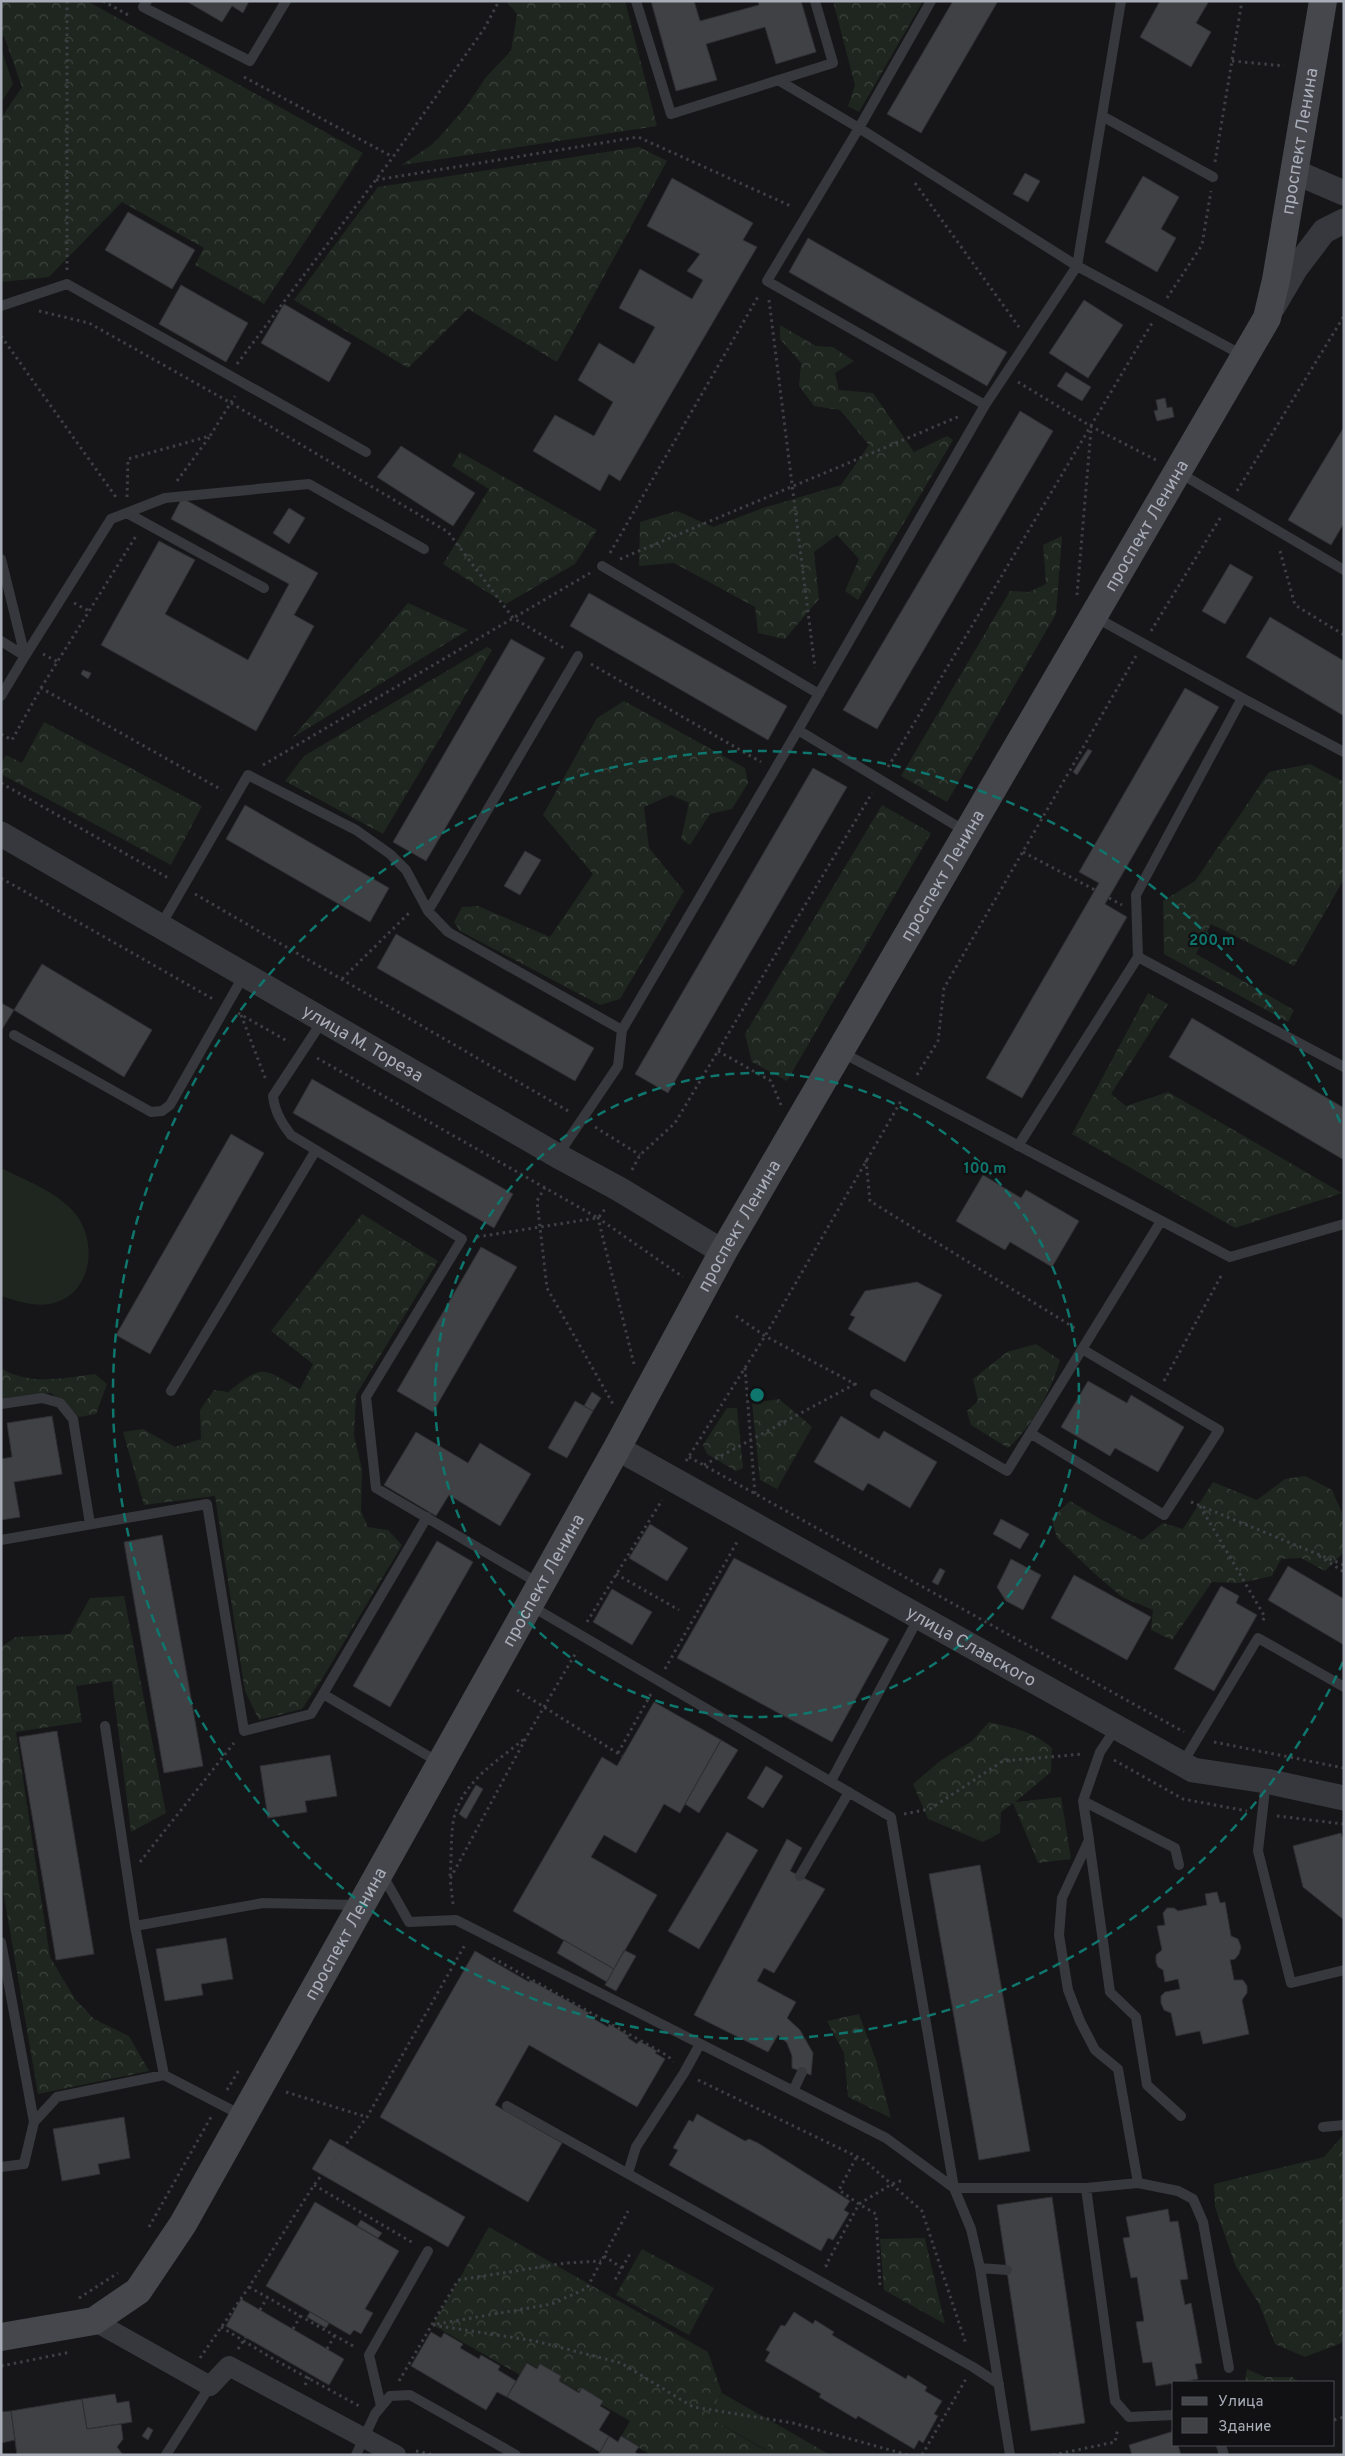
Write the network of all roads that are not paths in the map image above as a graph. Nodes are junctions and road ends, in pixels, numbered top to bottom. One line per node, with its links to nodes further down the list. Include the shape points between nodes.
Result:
1 (146, 1): 2 (lane, via 143,7 250,62)
2 (286, 1)
3 (636, 1): 8 (lane, via 671,114)
4 (815, 1): 8 (lane, via 832,63)
5 (932, 1): 10 (lane)
6 (1121, 1): 9 (lane)
7 (1323, 1): 11 (main road, проспект Ленина)
8 (778, 80): 10 (lane)
9 (1102, 116): 12 (lane); 15 (lane)
10 (859, 128): 15 (lane); 19 (lane, via 767,281)
11 (1295, 172): 13 (street); 17 (main road, проспект Ленина)
12 (1213, 177)
13 (1344, 193)
14 (1344, 221): 17 (street, via 1324,232 1296,268)
15 (1077, 266): 18 (lane); 19 (lane)
16 (5, 305): 20 (lane, via 68,284)
17 (1267, 318): 18 (main road, проспект Ленина)
18 (1245, 356): 21 (main road, проспект Ленина)
19 (985, 406): 32 (lane)
20 (366, 452)
21 (1177, 471): 26 (lane); 28 (main road, проспект Ленина)
22 (127, 512): 23 (lane, via 165,498 309,484); 27 (lane); 30 (lane, via 112,519)
23 (424, 548)
24 (1, 559): 30 (lane)
25 (602, 566): 32 (lane)
26 (1344, 570)
27 (264, 588)
28 (1084, 609): 34 (lane); 37 (main road, проспект Ленина)
29 (1, 641): 30 (lane)
30 (26, 656): 33 (lane)
31 (578, 656): 39 (lane)
32 (819, 694): 35 (lane)
33 (1, 696)
34 (1242, 698): 36 (lane); 41 (lane, via 1136,895)
35 (798, 730): 37 (lane); 44 (lane)
36 (1344, 752)
37 (967, 832): 46 (main road, проспект Ленина)
38 (1, 834): 40 (street, улица М. Тореза)
39 (428, 911): 40 (lane, via 406,870 390,854 356,830 248,774); 44 (lane, via 448,932)
40 (160, 926): 42 (street, улица М. Тореза)
41 (1138, 957): 47 (lane); 48 (lane)
42 (244, 975): 43 (street, улица М. Тореза); 45 (lane, via 170,1104 162,1111 151,1112)
43 (323, 1020): 49 (lane, via 273,1096 275,1110 286,1129); 50 (street, улица М. Тореза)
44 (622, 1030): 50 (lane, via 618,1066)
45 (14, 1035)
46 (840, 1052): 48 (lane); 53 (main road, проспект Ленина)
47 (1344, 1067)
48 (1018, 1146): 51 (lane)
49 (316, 1150): 55 (lane); 60 (lane, via 462,1239 366,1397 376,1488)
50 (558, 1156): 53 (street, улица М. Тореза)
51 (1161, 1221): 52 (lane, via 1230,1257); 54 (lane)
52 (1344, 1224)
53 (723, 1252): 59 (main road, проспект Ленина)
54 (1082, 1349): 58 (lane); 58 (lane, via 1219,1430 1164,1515)
55 (171, 1391)
56 (875, 1394): 58 (lane, via 1007,1471)
57 (1, 1404): 61 (lane, via 42,1398 60,1403 73,1419)
58 (1030, 1433)
59 (617, 1448): 63 (main road, проспект Ленина); 64 (street, улица Славского)
60 (427, 1517): 63 (lane); 66 (lane)
61 (90, 1524): 62 (lane); 66 (lane, via 207,1504 244,1731 311,1714)
62 (1, 1540)
63 (535, 1595): 69 (main road, проспект Ленина); 72 (lane, via 582,1636)
64 (919, 1617): 68 (street, улица Славского); 72 (lane)
65 (1344, 1687): 70 (lane, via 1258,1638)
66 (323, 1694): 69 (lane)
67 (105, 1726): 81 (lane)
68 (1116, 1727): 70 (street, улица Славского); 75 (lane, via 1100,1752)
69 (441, 1763): 78 (main road, проспект Ленина)
70 (1182, 1764): 71 (street, улица Славского, via 1193,1770)
71 (1266, 1780): 74 (street, улица Славского); 83 (lane, via 1258,1850 1291,1983)
72 (831, 1781): 73 (lane)
73 (848, 1792): 79 (lane); 97 (lane, via 891,1817)
74 (1344, 1798)
75 (1083, 1802): 76 (lane); 77 (lane, via 1175,1848)
76 (1089, 1840): 90 (lane, via 1110,1992 1136,2017 1147,2085); 96 (lane, via 1062,1898 1059,1935 1068,1990 1080,2021 1095,2050 1118,2070)
77 (1179, 1865)
78 (381, 1872): 80 (main road, проспект Ленина); 84 (lane, via 409,1922 456,1920)
79 (800, 1876)
80 (362, 1905): 81 (lane, via 263,1903); 89 (main road, проспект Ленина)
81 (135, 1926): 86 (lane)
82 (1, 1942): 91 (lane)
83 (1344, 1970)
84 (700, 2044): 87 (lane); 95 (lane, via 636,2147)
85 (802, 2072): 87 (lane)
86 (164, 2075): 89 (lane); 91 (lane, via 58,2097)
87 (792, 2090): 97 (lane, via 886,2138)
88 (506, 2106): 95 (lane)
89 (244, 2116): 102 (main road, проспект Ленина, via 183,2224 138,2291)
90 (1181, 2116)
91 (34, 2122): 94 (lane, via 24,2164)
92 (1344, 2125): 93 (lane)
93 (1323, 2126)
94 (1, 2168)
95 (628, 2173): 105 (lane)
96 (1138, 2183): 98 (lane); 104 (lane, via 1178,2191 1193,2199 1203,2222)
97 (954, 2188): 98 (lane); 100 (lane, via 972,2229)
98 (1086, 2188): 108 (lane, via 1115,2401 1129,2416)
99 (428, 2251): 107 (lane, via 369,2355)
100 (980, 2268): 101 (lane); 105 (lane)
101 (1007, 2270)
102 (94, 2321): 103 (main road, проспект Ленина); 106 (street)
103 (1, 2338)
104 (1229, 2368)
105 (999, 2384): 113 (lane)
106 (210, 2386): 109 (street, via 229,2366); 110 (lane)
107 (378, 2410): 109 (lane); 112 (lane, via 390,2396 410,2396)
108 (1172, 2415)
109 (360, 2447): 111 (street)
110 (166, 2455)
111 (396, 2455)
112 (516, 2455)
113 (1010, 2455)

